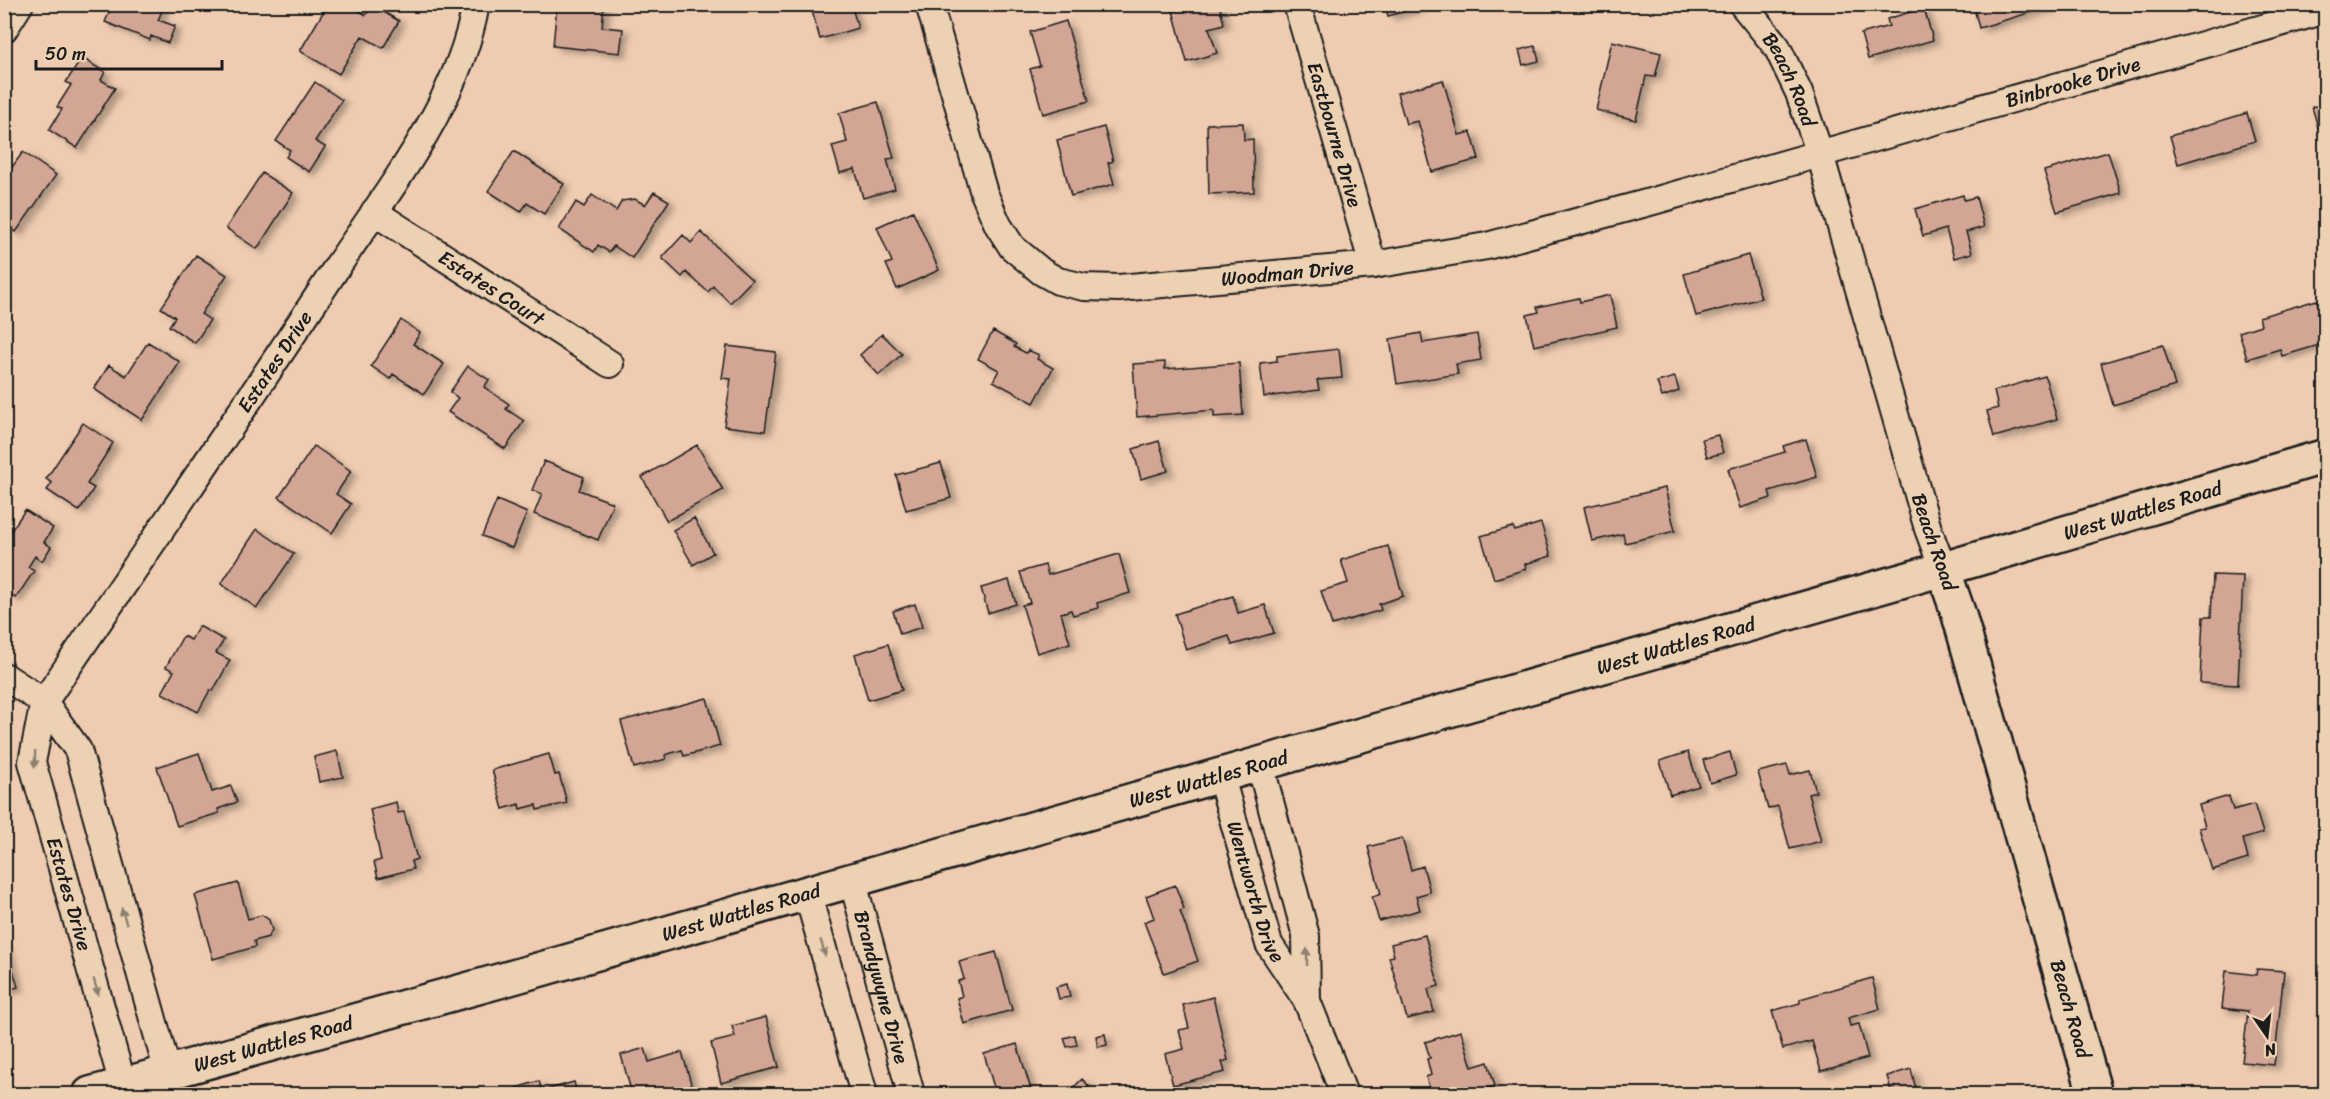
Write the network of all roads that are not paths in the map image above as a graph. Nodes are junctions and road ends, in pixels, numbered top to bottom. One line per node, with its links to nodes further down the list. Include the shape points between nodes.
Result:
1 (20, 4): 7 (street)
2 (476, 4): 9 (street, Estates Drive, via 464,54 452,83)
3 (929, 4): 10 (street, Woodman Drive, via 984,193 1012,247 1041,272 1084,287 1119,288)
4 (1297, 4): 10 (street, Eastbourne Drive)
5 (1742, 4): 8 (street, Beach Road, via 1790,73)
6 (2325, 10): 8 (street, Binbrooke Drive)
7 (4, 29)
8 (1820, 154): 10 (street, Woodman Drive, via 1486,246); 13 (street, Beach Road, via 1928,529)
9 (374, 212): 11 (street, Estates Court); 15 (street, Estates Drive)
10 (1373, 265)
11 (610, 364)
12 (2325, 456): 13 (street, West Wattles Road)
13 (1943, 569): 16 (street, West Wattles Road); 27 (street, Beach Road)
14 (4, 675): 15 (street)
15 (44, 702): 21 (street, one-way to 15, via 78,750); 22 (street, Estates Drive, one-way to 22, via 32,762)
16 (1260, 764): 17 (street, West Wattles Road); 20 (street, Wentworth Drive, one-way to 16, via 1306,936)
17 (1220, 774): 18 (street, West Wattles Road); 20 (street, Wentworth Drive, via 1269,944)
18 (852, 879): 19 (street, West Wattles Road); 25 (street, Brandywyne Drive)
19 (807, 892): 21 (street, West Wattles Road); 24 (street, one-way to 24)
20 (1306, 1001): 26 (street, Wentworth Drive)
21 (168, 1073): 22 (street, West Wattles Road)
22 (123, 1085): 23 (street, West Wattles Road)
23 (90, 1095)
24 (864, 1095)
25 (910, 1095)
26 (1344, 1095)
27 (2095, 1095)

